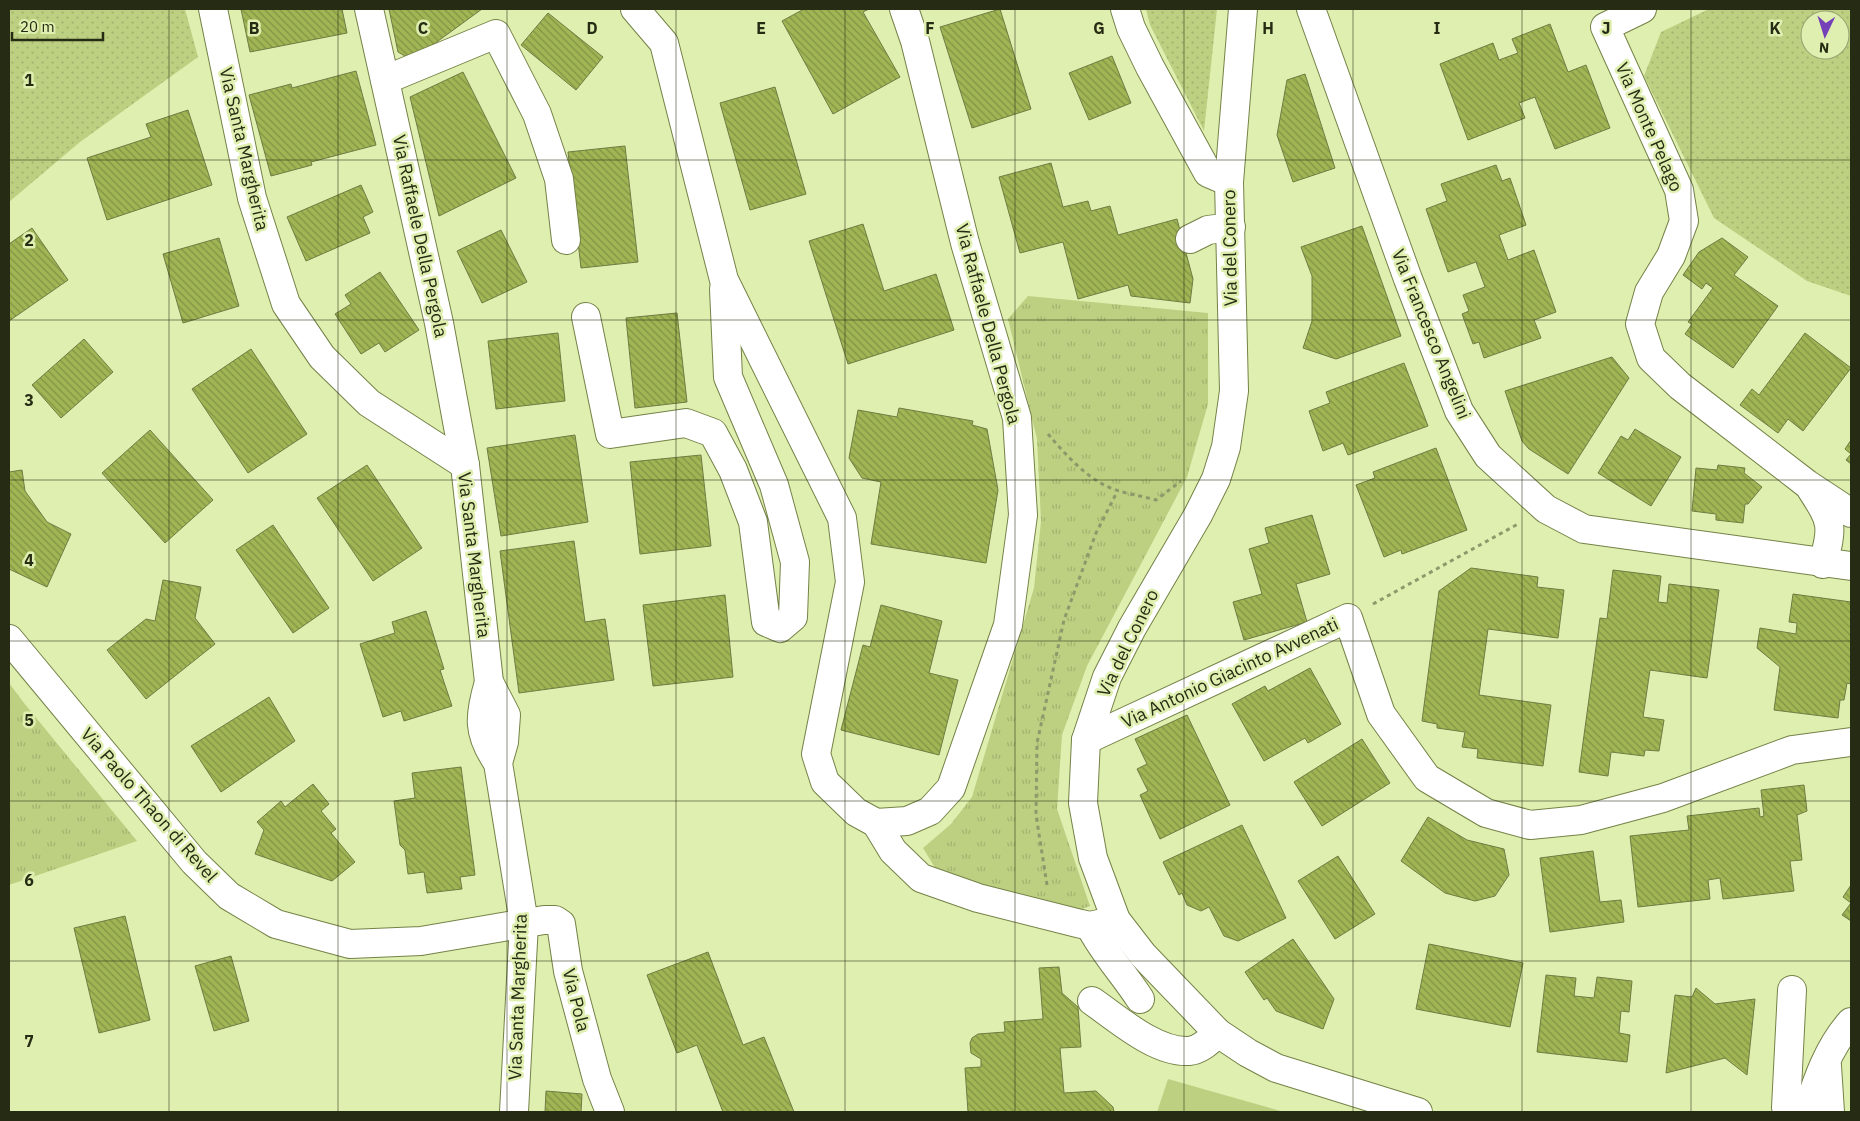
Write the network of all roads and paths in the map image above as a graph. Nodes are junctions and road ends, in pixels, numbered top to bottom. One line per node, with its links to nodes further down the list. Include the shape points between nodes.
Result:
1 (213, 9): 17 (street, Via Santa Margherita, via 252,198 286,304 322,357 369,403)
2 (369, 9): 9 (street, Via Raffaele Della Pergola)
3 (635, 9): 14 (street, via 664,43)
4 (904, 9): 29 (street, Via Raffaele Della Pergola, via 915,41 965,243 1017,418 1023,515 1008,625 951,788 930,811 907,821)
5 (1125, 9): 10 (street, via 1150,67 1208,173)
6 (1243, 9): 10 (street, Via del Conero)
7 (1311, 9): 21 (street, Via Francesco Angelini, via 1459,412 1488,456)
8 (1642, 9): 19 (street, Via Monte Pelago, via 1605,27 1679,190 1684,221 1671,256 1649,292 1640,324 1651,358 1680,386)
9 (385, 80): 13 (street, via 496,34 537,114 556,170); 17 (street, Via Raffaele Della Pergola, via 439,323)
10 (1230, 182): 11 (street, Via del Conero)
11 (1231, 227): 12 (street, via 1208,230); 27 (street, Via del Conero, via 1234,391 1226,447 1216,479 1198,516 1132,628 1108,677)
12 (1190, 239)
13 (566, 240)
14 (724, 280): 15 (street, via 728,377 774,485 795,562 794,617 780,628 766,622 753,522 733,470 713,433 686,423 610,434); 29 (street, via 842,518 850,582 816,754 826,782 856,812)
15 (586, 317)
16 (1066, 454): 20 (path, via 1097,481)
17 (465, 465): 31 (street, Via Santa Margherita, via 489,682 480,716 488,748 498,763)
18 (1187, 477): 20 (path, via 1156,500)
19 (1807, 484): 22 (street, Via Monte Pelago); 23 (street, Via Monte Pelago, via 1828,514 1831,532)
20 (1118, 490): 32 (path, via 1096,533 1064,620 1037,743 1036,815 1047,884)
21 (1546, 509): 23 (street, Via Francesco Angelini, via 1584,529); 25 (path)
22 (1851, 513)
23 (1823, 564): 24 (street, Via Francesco Angelini)
24 (1851, 566)
25 (1348, 618): 27 (street, Via Antonio Giacinto Avvenati); 28 (street, Via Antonio Giacinto Avvenati, via 1382,714 1427,778 1486,813 1530,825 1581,820 1663,798 1792,750)
26 (9, 639): 31 (street, Via Paolo Thaon di Revel, via 194,862 229,896 276,924 350,944 421,941)
27 (1086, 740): 30 (street, Via del Conero, via 1083,803 1093,858)
28 (1851, 742)
29 (876, 824): 32 (street, via 894,851 921,878 978,898)
30 (1116, 920): 32 (street); 37 (street, Via del Conero, via 1143,955)
31 (524, 923): 39 (street, Via Santa Margherita); 40 (street, Via Pola, via 555,920 560,924 568,971 597,1079)
32 (1083, 925): 34 (street)
33 (1792, 990): 42 (street, via 1786,1108)
34 (1140, 999)
35 (1092, 1001): 37 (street, via 1160,1046 1190,1051 1203,1046)
36 (1851, 1022): 38 (street, via 1837,1038)
37 (1218, 1033): 41 (street, Via del Conero, via 1276,1068)
38 (1827, 1062): 43 (street, via 1815,1085); 44 (street)
39 (514, 1112)
40 (610, 1112)
41 (1418, 1112)
42 (1789, 1112)
43 (1807, 1112)
44 (1830, 1112)

